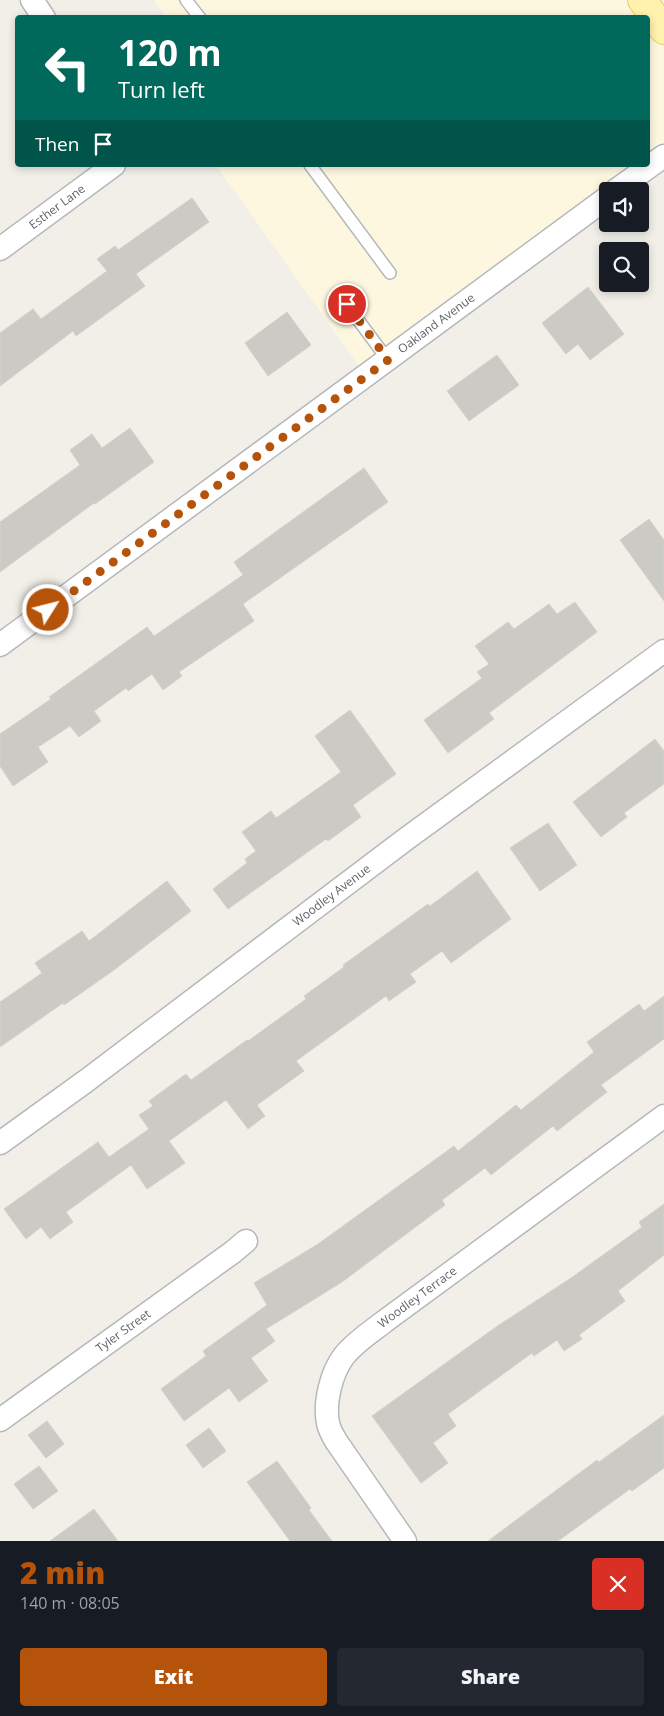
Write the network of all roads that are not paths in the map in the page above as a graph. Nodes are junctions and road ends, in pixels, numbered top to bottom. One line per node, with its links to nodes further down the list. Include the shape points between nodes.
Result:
1 (32, 0): 4 (street)
2 (186, 0): 5 (lane)
3 (642, 0): 6 (main road)
4 (42, 15)
5 (198, 15)
6 (664, 30)
7 (664, 156): 8 (street)
8 (650, 166)
9 (111, 167): 14 (street, Esther Lane)
10 (311, 167): 15 (lane)
11 (649, 167): 12 (street)
12 (628, 182)
13 (599, 204): 17 (street, Oakland Avenue)
14 (0, 249)
15 (390, 273)
16 (347, 304): 17 (lane)
17 (388, 360): 18 (street, Oakland Avenue)
18 (0, 644)
19 (664, 651): 21 (street, Woodley Avenue)
20 (664, 1116): 24 (street, Woodley Terrace, via 385,1321 343,1357 329,1392 328,1424 336,1441)
21 (0, 1142)
22 (246, 1241): 23 (street, Tyler Street)
23 (0, 1420)
24 (405, 1541)

